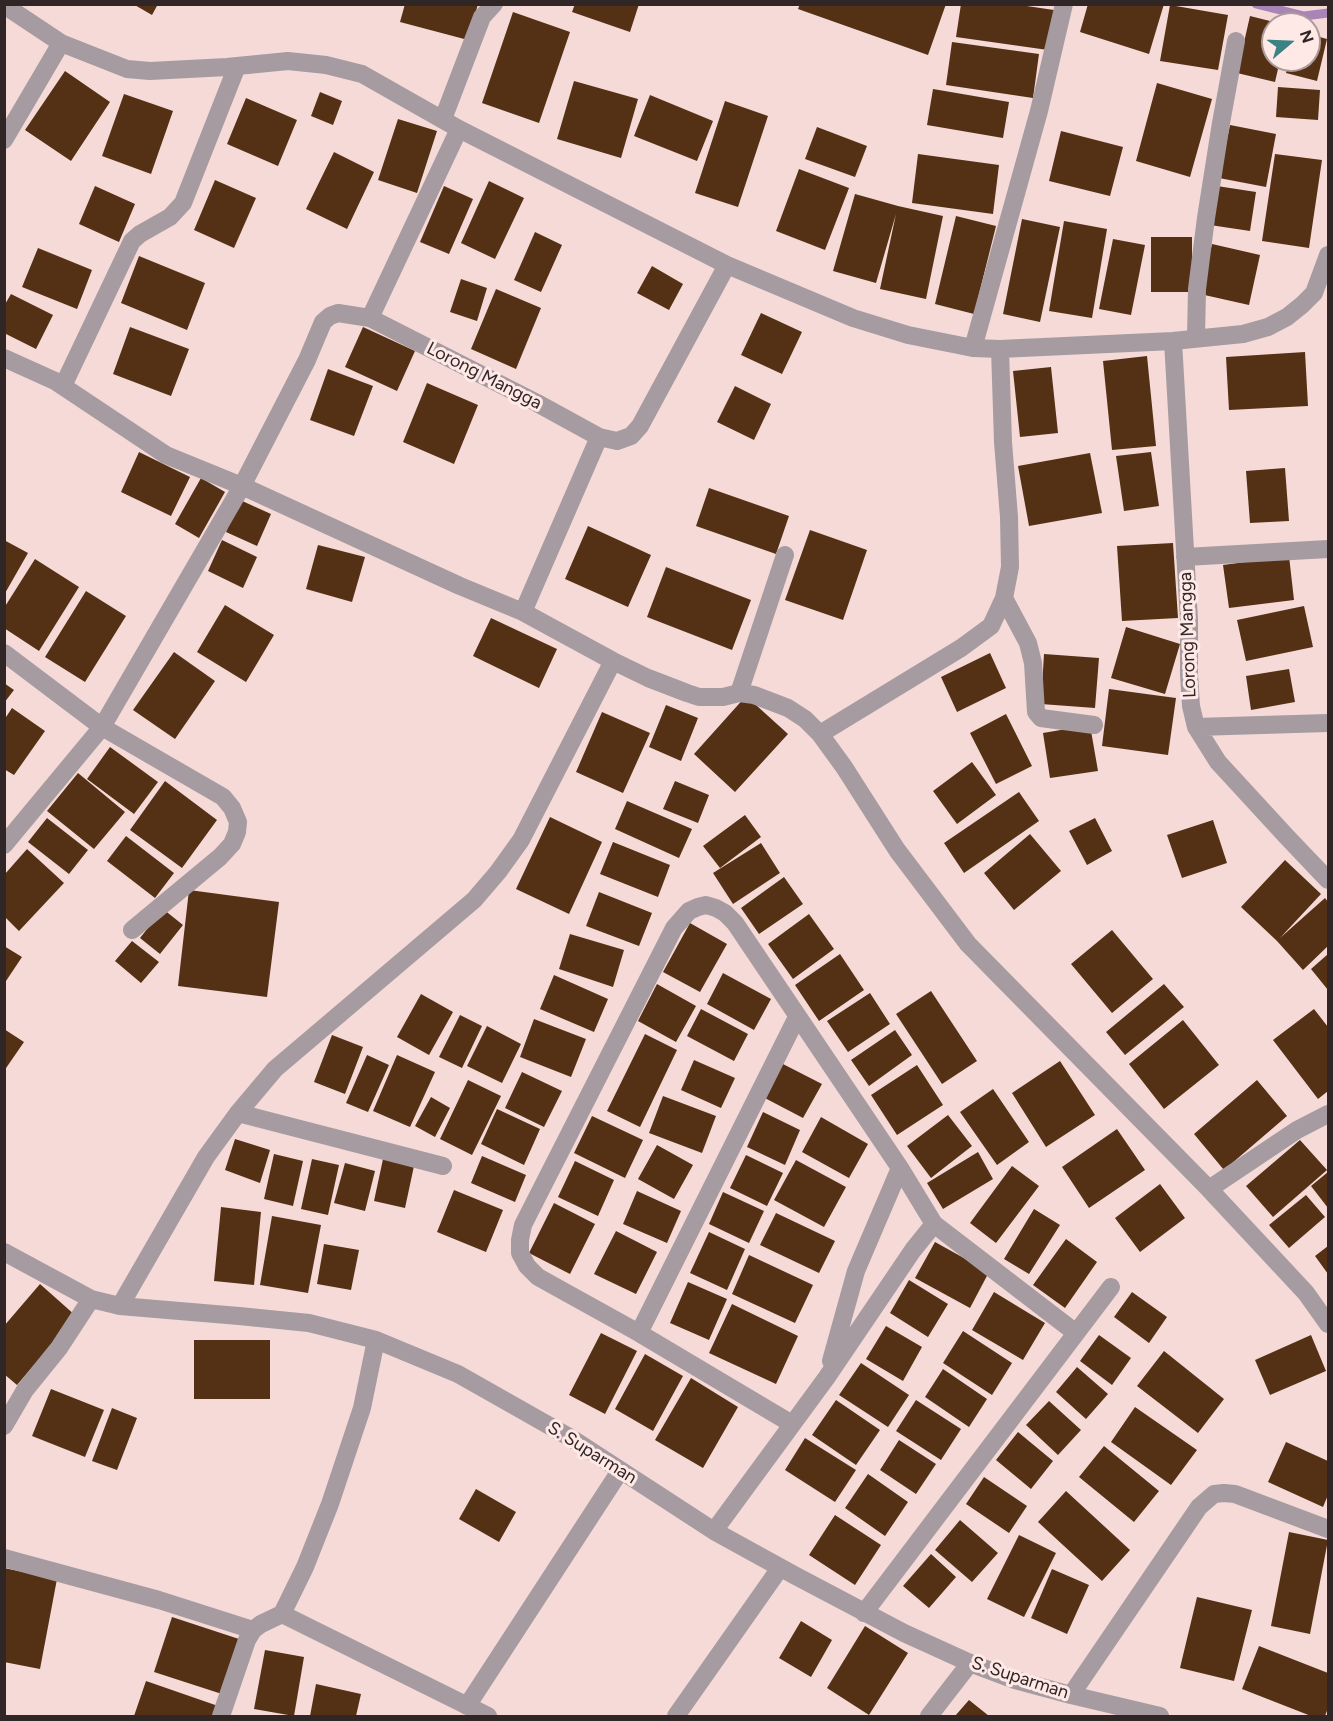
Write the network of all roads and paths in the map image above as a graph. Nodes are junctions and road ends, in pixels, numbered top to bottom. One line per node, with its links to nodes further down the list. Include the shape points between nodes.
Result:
1 (494, 4): 7 (street, via 483,17)
2 (4, 5): 5 (street)
3 (1059, 5): 16 (street, via 1039,111)
4 (1236, 41): 14 (street, via 1206,218 1197,289)
5 (61, 43): 6 (street, via 127,69); 9 (street)
6 (237, 66): 7 (street, via 288,61 362,74); 19 (street, via 183,202 170,218 132,241)
7 (443, 119): 8 (street)
8 (459, 129): 11 (street); 13 (street)
9 (4, 140)
10 (1329, 255): 12 (street)
11 (727, 265): 16 (street, via 853,318); 20 (street, Lorong Mangga, via 640,426 631,436 617,441)
12 (1321, 293): 14 (street, via 1268,327 1244,334)
13 (370, 318): 20 (street, Lorong Mangga); 21 (street, Lorong Mangga, via 338,313 323,322)
14 (1196, 338): 15 (street)
15 (1173, 341): 17 (street); 24 (street, Lorong Mangga)
16 (973, 348): 17 (street)
17 (1000, 349): 25 (street, via 1010,567)
18 (4, 358): 19 (street)
19 (63, 386): 21 (street, via 166,455)
20 (599, 437): 26 (street)
21 (242, 486): 26 (street); 32 (street, Lorong Mangga)
22 (1329, 549): 24 (street)
23 (785, 555): 29 (street)
24 (1185, 557): 33 (street, Lorong Mangga, via 1190,620 1189,685)
25 (1004, 598): 31 (street, via 1028,643 1036,712 1041,718); 34 (street, via 990,626 962,648)
26 (522, 612): 28 (street)
27 (4, 653): 32 (street)
28 (613, 661): 29 (street, via 687,693 711,697); 39 (street, via 520,840 498,872 450,922 275,1069)
29 (739, 693): 34 (street, via 788,708)
30 (1329, 723): 33 (street)
31 (1094, 725)
32 (102, 727): 35 (street, Lorong Mangga); 37 (street, via 223,797 238,822 232,844 220,857)
33 (1196, 728): 36 (street, Lorong Mangga, via 1218,762)
34 (820, 734): 43 (street, via 897,850 968,944)
35 (4, 845)
36 (1329, 880)
37 (132, 930)
38 (797, 1017): 42 (street); 50 (street); 50 (street, via 725,913 706,905 689,911 674,928 523,1225 520,1253 538,1277)
39 (238, 1113): 41 (street); 48 (street, via 206,1157)
40 (1329, 1114): 43 (street, via 1297,1130)
41 (443, 1166)
42 (900, 1168): 44 (street); 53 (street, via 856,1271)
43 (1209, 1189): 49 (street, via 1306,1293)
44 (934, 1224): 51 (street); 53 (street)
45 (4, 1252): 47 (street, S. Suparman)
46 (1111, 1287): 51 (street)
47 (91, 1299): 48 (street, S. Suparman); 55 (street)
48 (120, 1306): 52 (street, S. Suparman, via 309,1323)
49 (1329, 1324)
50 (639, 1333): 54 (street)
51 (1076, 1333): 61 (street)
52 (376, 1340): 56 (street, S. Suparman, via 458,1374 571,1438); 62 (street, via 362,1408 330,1504)
53 (827, 1377): 54 (street)
54 (792, 1424): 58 (street)
55 (4, 1426)
56 (620, 1471): 58 (street, S. Suparman); 66 (street)
57 (1329, 1529): 65 (street, via 1235,1494 1214,1494 1199,1507)
58 (714, 1531): 60 (street, S. Suparman)
59 (4, 1558): 63 (street)
60 (780, 1568): 61 (street, S. Suparman); 69 (street)
61 (864, 1612): 64 (street, S. Suparman)
62 (282, 1614): 63 (street); 66 (street)
63 (253, 1630): 67 (street)
64 (970, 1663): 65 (street, S. Suparman); 70 (street)
65 (1071, 1695): 71 (street, S. Suparman)
66 (467, 1706): 68 (street)
67 (221, 1716)
68 (488, 1716)
69 (676, 1716)
70 (929, 1716)
71 (1160, 1716)

